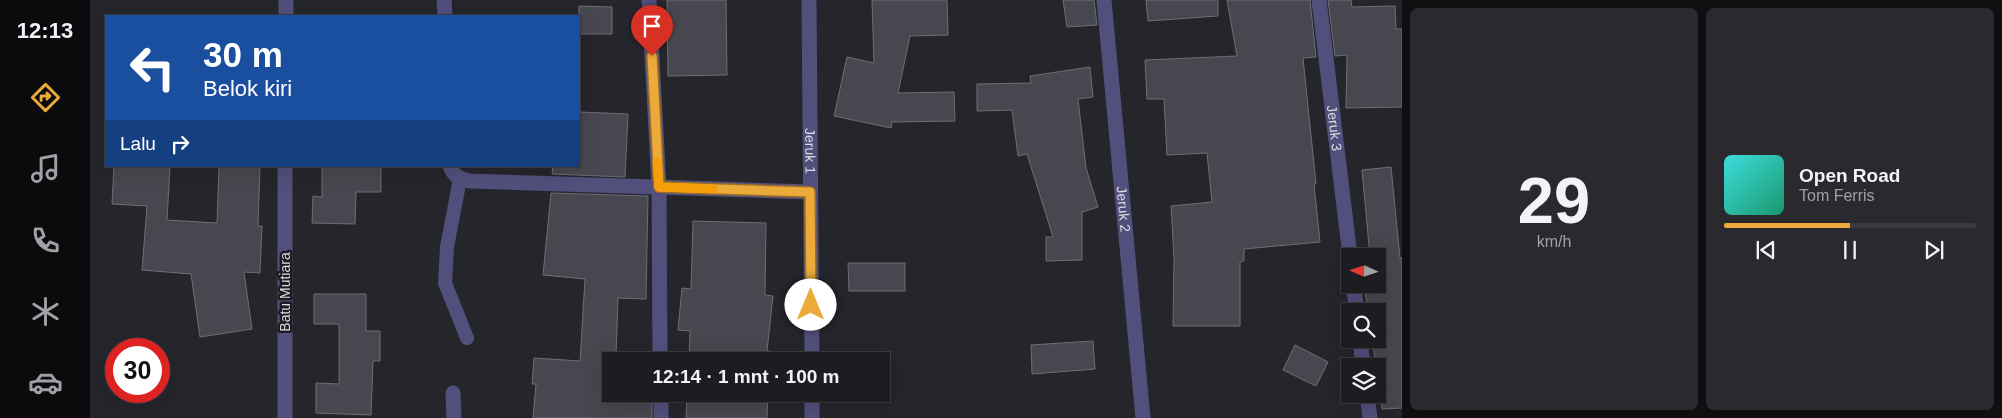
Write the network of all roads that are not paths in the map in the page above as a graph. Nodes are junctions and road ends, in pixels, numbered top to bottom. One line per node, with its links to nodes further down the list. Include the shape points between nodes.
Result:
1 (286, 0): 7 (street)
2 (444, 0): 8 (street)
3 (649, 0): 12 (street)
4 (809, 0): 13 (street, Jeruk 1)
5 (1104, 0): 26 (street, Jeruk 2)
6 (1319, 0): 14 (street, Jeruk 3)
7 (286, 15)
8 (445, 15)
9 (286, 167): 22 (street, Batu Mutiara)
10 (450, 167): 11 (street, via 452,174)
11 (460, 179): 12 (street); 15 (lane, via 447,247 445,283)
12 (659, 187): 13 (street); 16 (street)
13 (810, 192): 17 (street, Jeruk 1)
14 (1349, 248)
15 (467, 338)
16 (660, 352)
17 (812, 352)
18 (453, 394): 23 (street)
19 (660, 402): 24 (street)
20 (812, 402): 25 (street)
21 (1368, 403): 27 (street)
22 (285, 418)
23 (454, 418)
24 (661, 418)
25 (812, 418)
26 (1143, 418)
27 (1370, 418)

